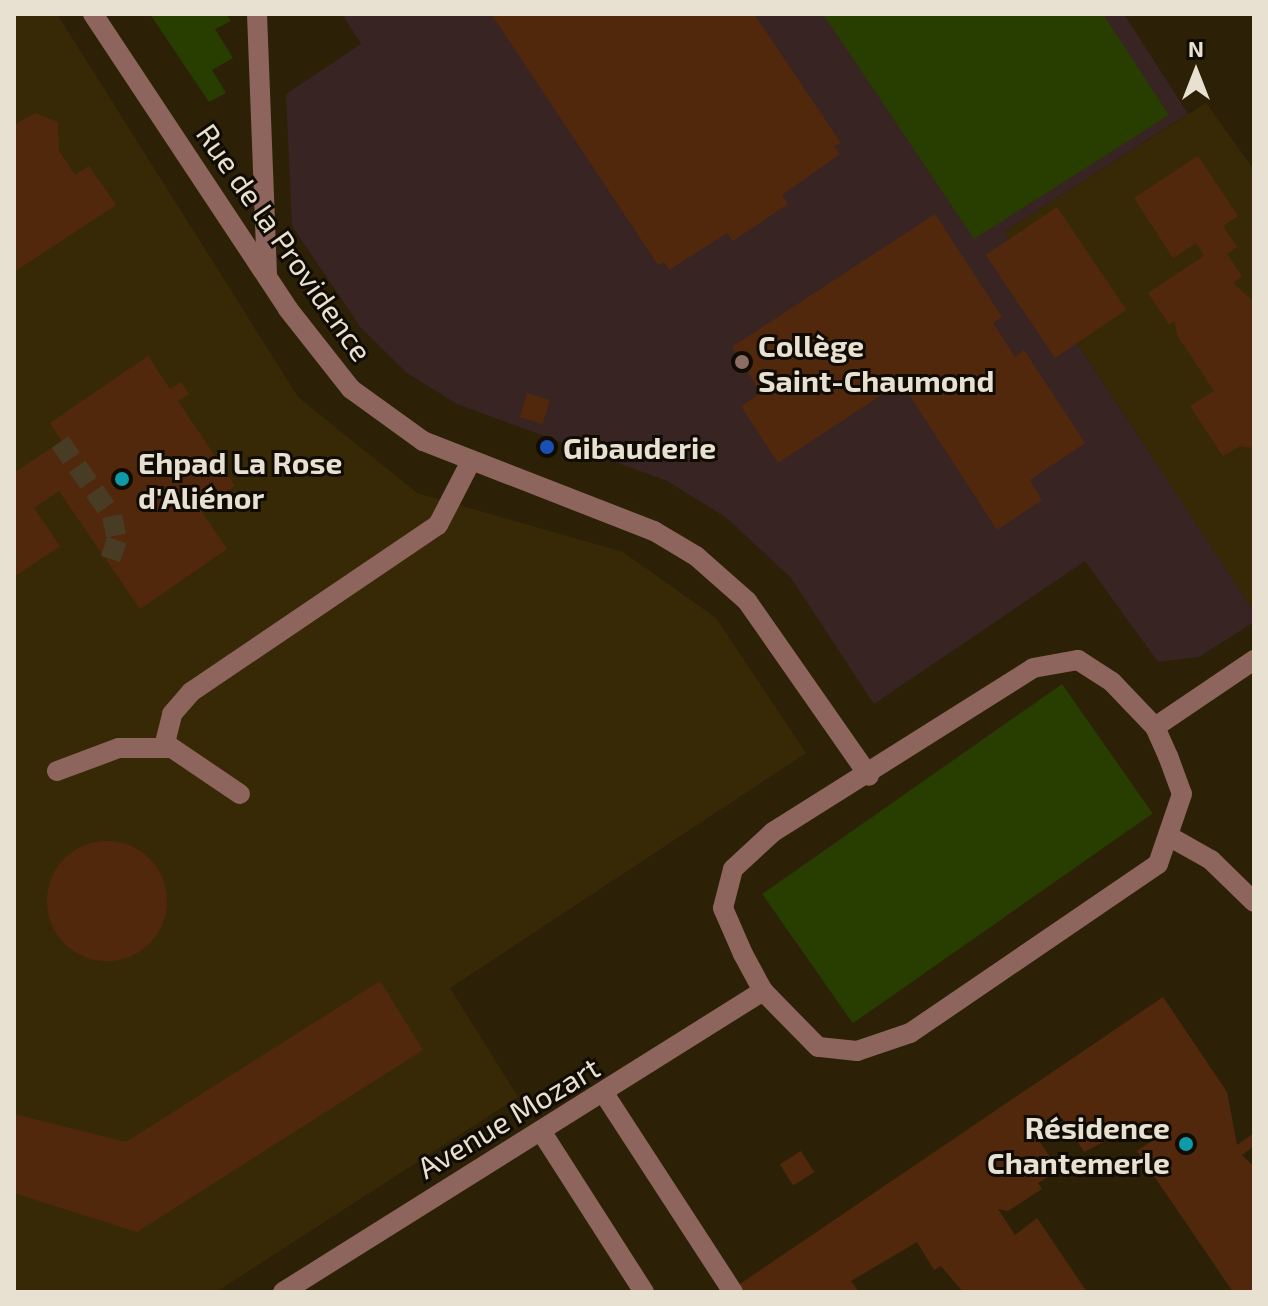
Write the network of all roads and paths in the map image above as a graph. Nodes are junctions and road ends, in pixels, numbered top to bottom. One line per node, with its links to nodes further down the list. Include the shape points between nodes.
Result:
1 (93, 14): 3 (street, Rue de la Providence)
2 (257, 14): 3 (street)
3 (267, 277): 4 (street, Rue de la Providence, via 351,389 413,435)
4 (471, 461): 7 (street, via 431,533 191,692 172,714); 9 (street, Rue de la Providence, via 654,531 720,575 778,642)
5 (1254, 660): 6 (street)
6 (1155, 727): 9 (street, via 1112,682 1078,660 1063,660 1033,668); 11 (street, via 1182,794)
7 (164, 747): 8 (street, via 109,750); 10 (street, via 185,753)
8 (57, 771)
9 (869, 776): 13 (street, via 773,832 733,869 723,908)
10 (240, 794)
11 (1172, 838): 12 (street, via 1211,860); 13 (street, via 1158,864 1105,906 910,1033 857,1051 818,1047)
12 (1254, 902)
13 (763, 991): 14 (street, Avenue Mozart)
14 (605, 1095): 15 (street, Avenue Mozart); 18 (street)
15 (541, 1131): 16 (street, Avenue Mozart); 17 (street)
16 (283, 1292)
17 (644, 1292)
18 (733, 1292)

